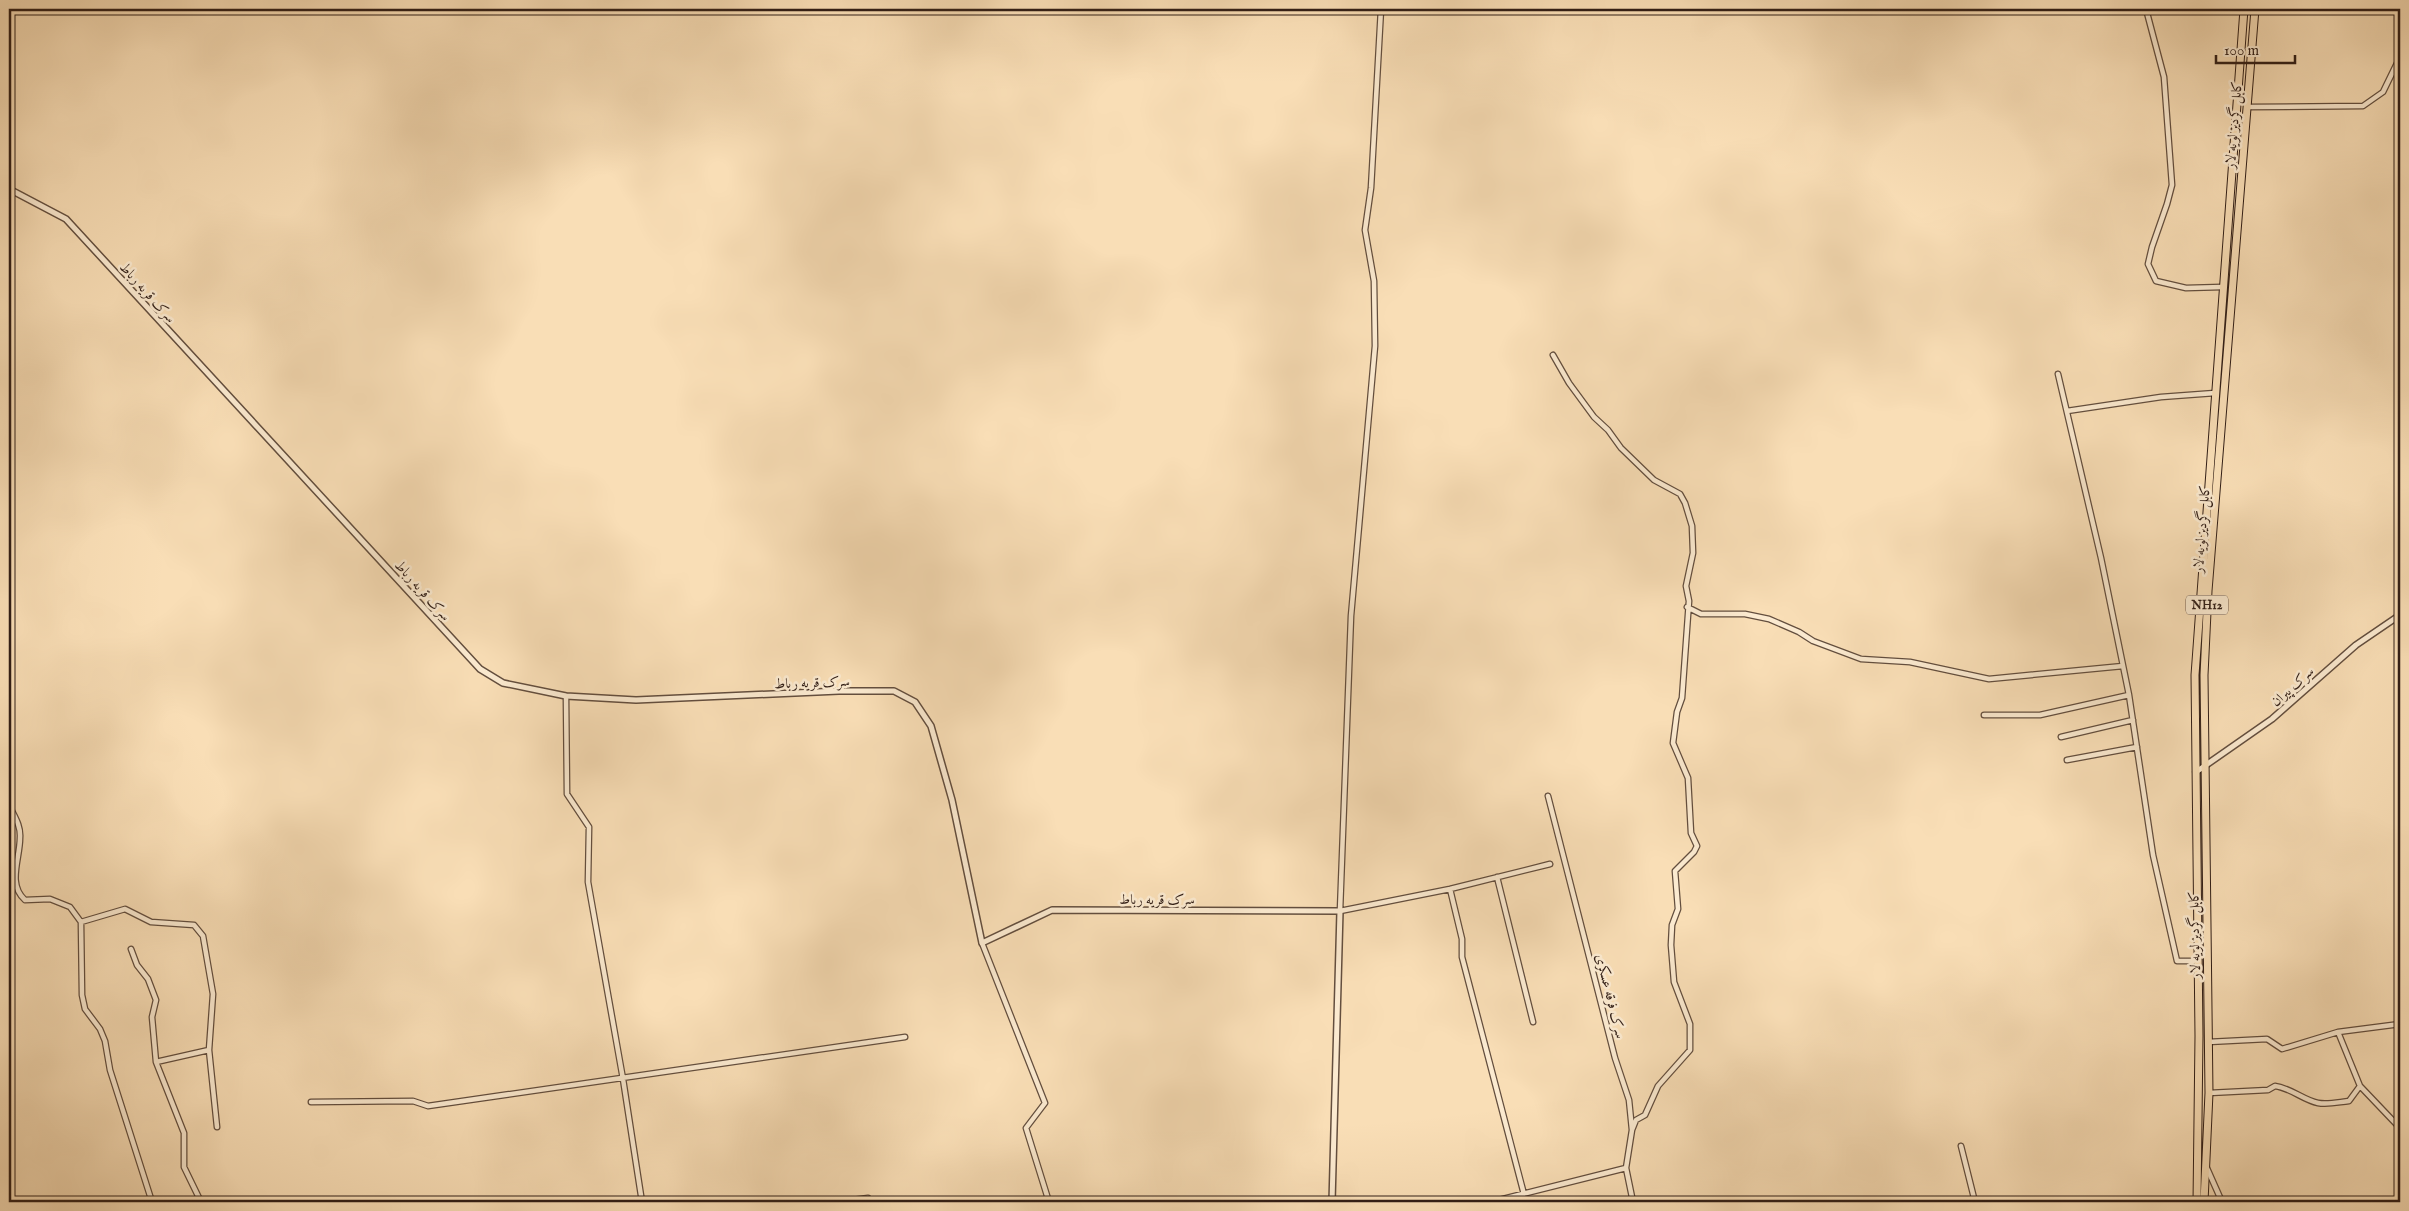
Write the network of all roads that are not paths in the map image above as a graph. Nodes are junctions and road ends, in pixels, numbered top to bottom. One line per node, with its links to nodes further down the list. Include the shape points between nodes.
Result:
1 (1381, 9): 30 (street, via 1371,188 1365,230 1374,281 1374,346 1351,616)
2 (2146, 9): 8 (street, via 2164,77 2172,184 2148,264 2156,281 2186,288)
3 (2244, 9): 8 (highway, کابل گردیز لویه لار / NH12)
4 (2255, 9): 6 (highway, کابل گردیز لویه لار / NH12)
5 (2400, 57): 6 (street, via 2382,92 2363,106)
6 (2247, 107): 23 (highway, کابل گردیز لویه لار / NH12, via 2208,591)
7 (9, 189): 17 (street, سرک قریه رباط, via 66,219 480,669 503,683)
8 (2222, 287): 11 (highway, کابل گردیز لویه لار / NH12)
9 (1553, 355): 13 (street, via 1569,383 1621,448 1654,480 1680,494 1685,502 1692,526 1693,553 1686,586)
10 (2058, 374): 12 (street)
11 (2215, 393): 12 (street, via 2161,397); 24 (highway, کابل گردیز لویه لار / NH12, via 2195,675)
12 (2067, 411): 15 (street)
13 (1687, 607): 15 (street, via 1701,614 1745,614 1769,619 1813,641 1861,659 1910,662 1989,679); 48 (street, via 1682,698 1677,712 1674,744 1688,778 1691,833 1697,846 1675,871 1678,908 1672,924 1671,945 1674,982 1690,1024 1690,1050 1658,1086 1645,1114 1636,1120)
14 (2400, 615): 23 (street, سرک پیران, via 2356,645 2272,720)
15 (2122, 666): 16 (street)
16 (2129, 695): 18 (street, via 2040,715); 19 (street)
17 (566, 696): 32 (street, سرک قریه رباط, via 636,700 894,692 915,702 931,726 952,800); 42 (street, via 567,794 589,827 588,882)
18 (1984, 715)
19 (2132, 720): 20 (street); 21 (street)
20 (2062, 736)
21 (2137, 746): 22 (street); 34 (street, via 2153,854 2177,961)
22 (2068, 760)
23 (2204, 765): 24 (street, سرک پیران); 39 (highway, کابل گردیز لویه لار / NH12)
24 (2196, 772): 34 (highway, کابل گردیز لویه لار / NH12)
25 (1548, 796): 48 (street, سرک فرقه عسکری, via 1628,1100)
26 (9, 805): 31 (street, via 19,825 15,876 18,893 25,900 50,899 70,907)
27 (1550, 864): 28 (street)
28 (1497, 877): 29 (street); 35 (street)
29 (1450, 888): 30 (street); 52 (street, via 1462,939 1462,957)
30 (1340, 911): 32 (street, سرک قریه رباط, via 1052,910); 59 (street)
31 (81, 922): 40 (street, via 125,909 151,922 194,925 203,936 213,994); 54 (street, via 85,1009 105,1041 110,1070)
32 (982, 943): 58 (street, via 1045,1103 1026,1128)
33 (131, 949): 41 (street, via 156,1000 152,1016)
34 (2198, 961): 64 (highway, کابل گردیز لویه لار / NH12)
35 (1533, 1022)
36 (2400, 1024): 37 (street)
37 (2338, 1032): 39 (street, via 2282,1049 2267,1039); 43 (street)
38 (905, 1037): 42 (street)
39 (2208, 1042): 44 (highway, کابل گردیز لویه لار / NH12)
40 (209, 1050): 41 (street); 46 (street)
41 (156, 1062): 55 (street, via 184,1133 184,1167)
42 (624, 1079): 45 (street, via 428,1106 413,1101); 56 (street)
43 (2360, 1086): 44 (street, via 2350,1101 2333,1104 2318,1103 2290,1089 2275,1086 2268,1090); 47 (street)
44 (2209, 1093): 50 (highway, کابل گردیز لویه لار / NH12)
45 (311, 1102)
46 (216, 1127)
47 (2400, 1128)
48 (1632, 1130): 51 (street, سرک فرقه عسکری)
49 (1961, 1146): 63 (street)
50 (2206, 1165): 65 (highway, کابل گردیز لویه لار / NH12); 66 (street)
51 (1626, 1168): 52 (street); 62 (street, سرک فرقه عسکری)
52 (1524, 1193): 60 (street); 61 (street)
53 (868, 1198): 57 (street)
54 (152, 1202)
55 (201, 1202)
56 (642, 1202)
57 (837, 1202)
58 (1049, 1202)
59 (1332, 1202)
60 (1491, 1202)
61 (1526, 1202)
62 (1633, 1202)
63 (1975, 1202)
64 (2197, 1202)
65 (2204, 1202)
66 (2222, 1202)

